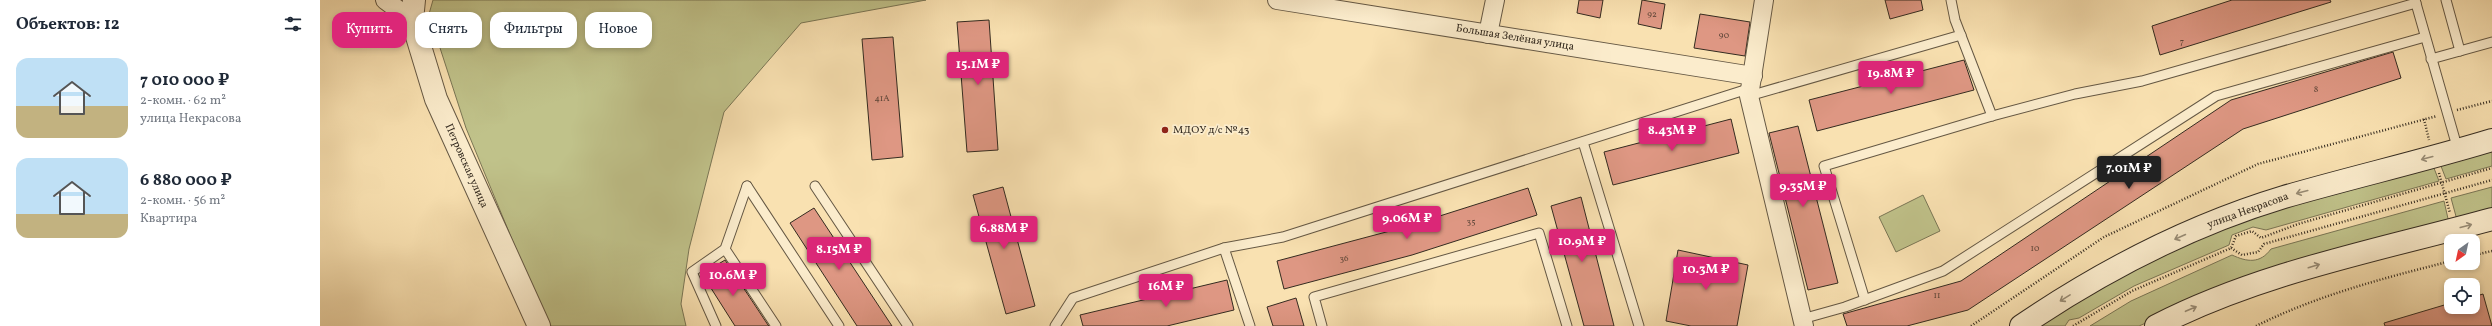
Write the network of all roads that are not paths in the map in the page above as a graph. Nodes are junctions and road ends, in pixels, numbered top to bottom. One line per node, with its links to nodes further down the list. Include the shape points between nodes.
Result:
1 (385, 0): 8 (street)
2 (1277, 0): 9 (street, Большая Зелёная улица)
3 (1495, 0): 9 (street)
4 (1764, 0): 15 (street)
5 (1951, 0): 10 (lane)
6 (2446, 0): 13 (lane)
7 (2416, 2): 11 (lane); 16 (lane, via 2142,81 2075,94)
8 (413, 10): 26 (main road, Петровская улица, via 436,99)
9 (1488, 34): 15 (street, Большая Зелёная улица)
10 (1961, 35): 15 (lane); 16 (lane)
11 (2425, 37): 14 (lane); 24 (lane, via 2216,96 1943,271)
12 (2492, 42): 13 (lane)
13 (2460, 51): 14 (lane)
14 (2431, 59): 19 (lane)
15 (1751, 87): 18 (lane); 25 (street)
16 (1992, 116): 24 (lane, via 1824,166)
17 (2492, 140): 19 (main road, улица Некрасова)
18 (1582, 142): 22 (lane, via 1283,237); 35 (lane)
19 (2458, 150): 36 (main road, улица Некрасова, one-way to 36, via 2283,198 2202,227 2130,259)
20 (815, 186): 30 (lane)
21 (2492, 219): 37 (main road, one-way to 21, via 2236,290 2320,264)
22 (1224, 248): 31 (lane, via 1073,298); 32 (lane)
23 (725, 249): 27 (lane, via 692,272); 28 (lane); 29 (lane, via 747,186)
24 (1865, 300): 25 (lane)
25 (1803, 322)
26 (539, 326)
27 (716, 326)
28 (776, 326)
29 (839, 326)
30 (908, 326)
31 (1056, 326)
32 (1250, 326)
33 (1322, 326): 34 (lane, via 1314,297 1539,234)
34 (1567, 326)
35 (1639, 326)
36 (2021, 326)
37 (2156, 326)

